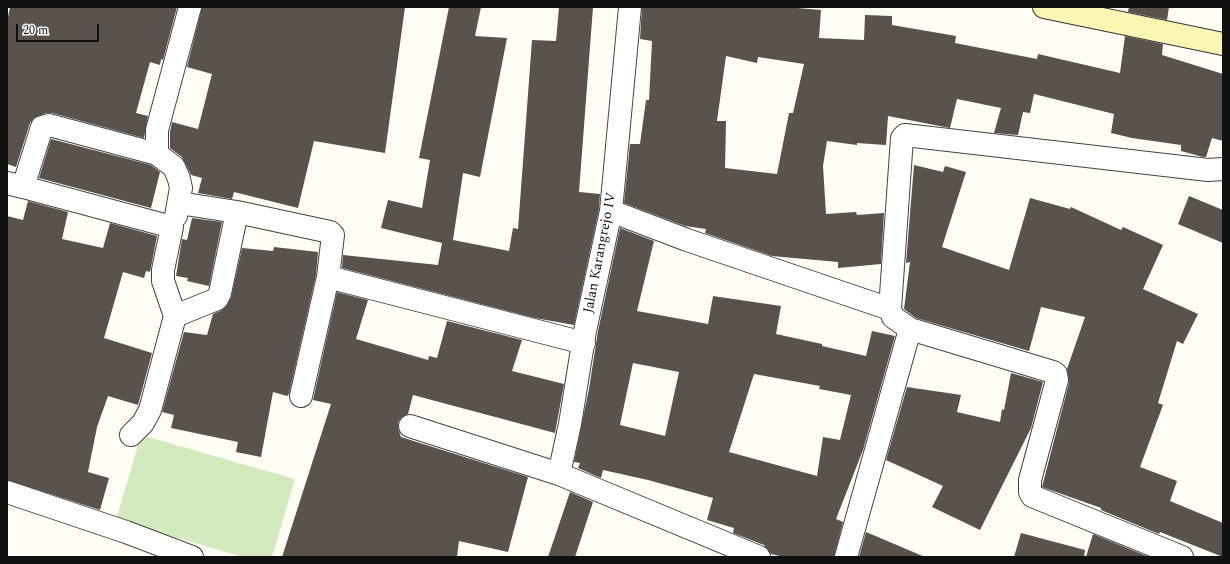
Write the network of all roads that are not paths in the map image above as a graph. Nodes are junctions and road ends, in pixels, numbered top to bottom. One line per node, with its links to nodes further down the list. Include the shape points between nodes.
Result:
1 (190, 7): 5 (street, via 157,130)
2 (630, 7): 9 (street, Jalan Karangrejo IV)
3 (1044, 7): 4 (main road)
4 (1223, 44)
5 (157, 154): 7 (street, via 46,125 42,127); 8 (street, via 174,167 181,188)
6 (1223, 169): 13 (street, via 1208,170 905,135 902,138)
7 (15, 185): 11 (street)
8 (179, 203): 10 (street); 11 (street)
9 (611, 211): 13 (street, via 687,240); 16 (street, Jalan Karangrejo IV)
10 (237, 212): 12 (street, via 332,233 334,240); 14 (street, via 217,299)
11 (172, 227): 14 (street, via 163,281)
12 (328, 277): 16 (street); 17 (street)
13 (890, 309): 15 (street, via 893,317)
14 (176, 316): 19 (street, via 150,410 143,423)
15 (910, 329): 24 (street); 25 (street, via 1056,374 1057,380 1029,486 1032,496)
16 (584, 343): 20 (street, Jalan Karangrejo IV)
17 (301, 396)
18 (410, 426): 20 (street)
19 (131, 435)
20 (559, 474): 23 (street)
21 (7, 492): 22 (street)
22 (192, 557)
23 (759, 557)
24 (846, 557)
25 (1182, 557)

